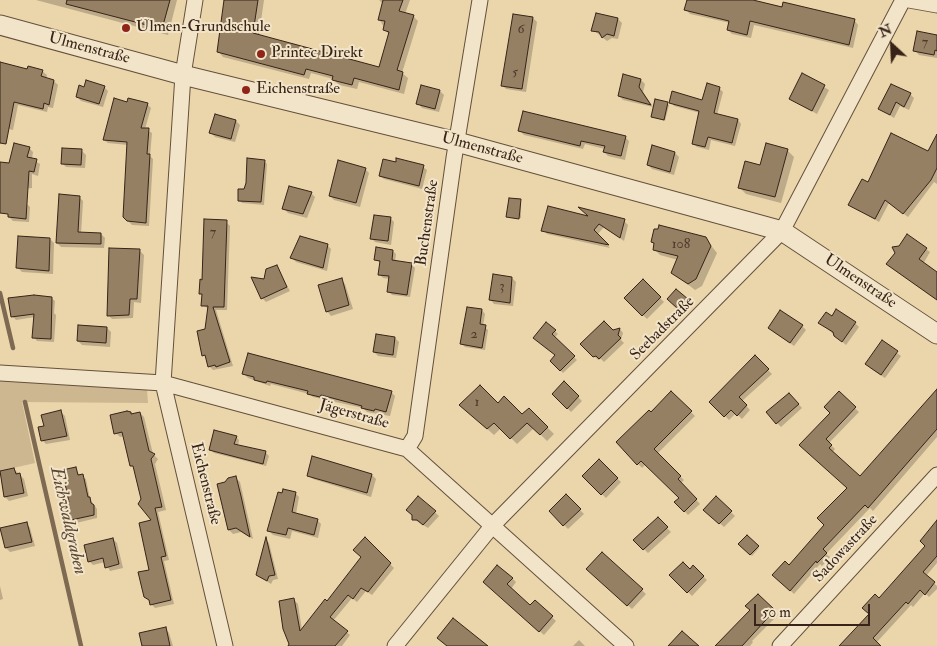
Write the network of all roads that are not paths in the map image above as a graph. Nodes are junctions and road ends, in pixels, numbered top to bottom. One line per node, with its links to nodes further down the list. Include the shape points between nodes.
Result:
1 (195, 0): 7 (street, Eichenstraße)
2 (480, 0): 8 (street, Buchenstraße)
3 (902, 0): 9 (street, Seebadstraße)
4 (909, 0): 5 (street)
5 (937, 5)
6 (0, 25): 7 (street, Ulmenstraße)
7 (183, 75): 8 (street, Ulmenstraße); 12 (street, Eichenstraße)
8 (457, 142): 9 (street, Ulmenstraße); 13 (street, Buchenstraße, via 415,436)
9 (782, 231): 10 (street, Ulmenstraße); 15 (street, Seebadstraße)
10 (937, 334)
11 (0, 373): 12 (street, Jägerstraße)
12 (163, 383): 13 (street, Jägerstraße); 16 (street, Eichenstraße)
13 (407, 449): 15 (street, Jägerstraße)
14 (937, 476): 19 (street, Sadowastraße)
15 (493, 525): 17 (street, Seebadstraße); 18 (street, Jägerstraße)
16 (225, 646)
17 (395, 646)
18 (626, 646)
19 (780, 646)

